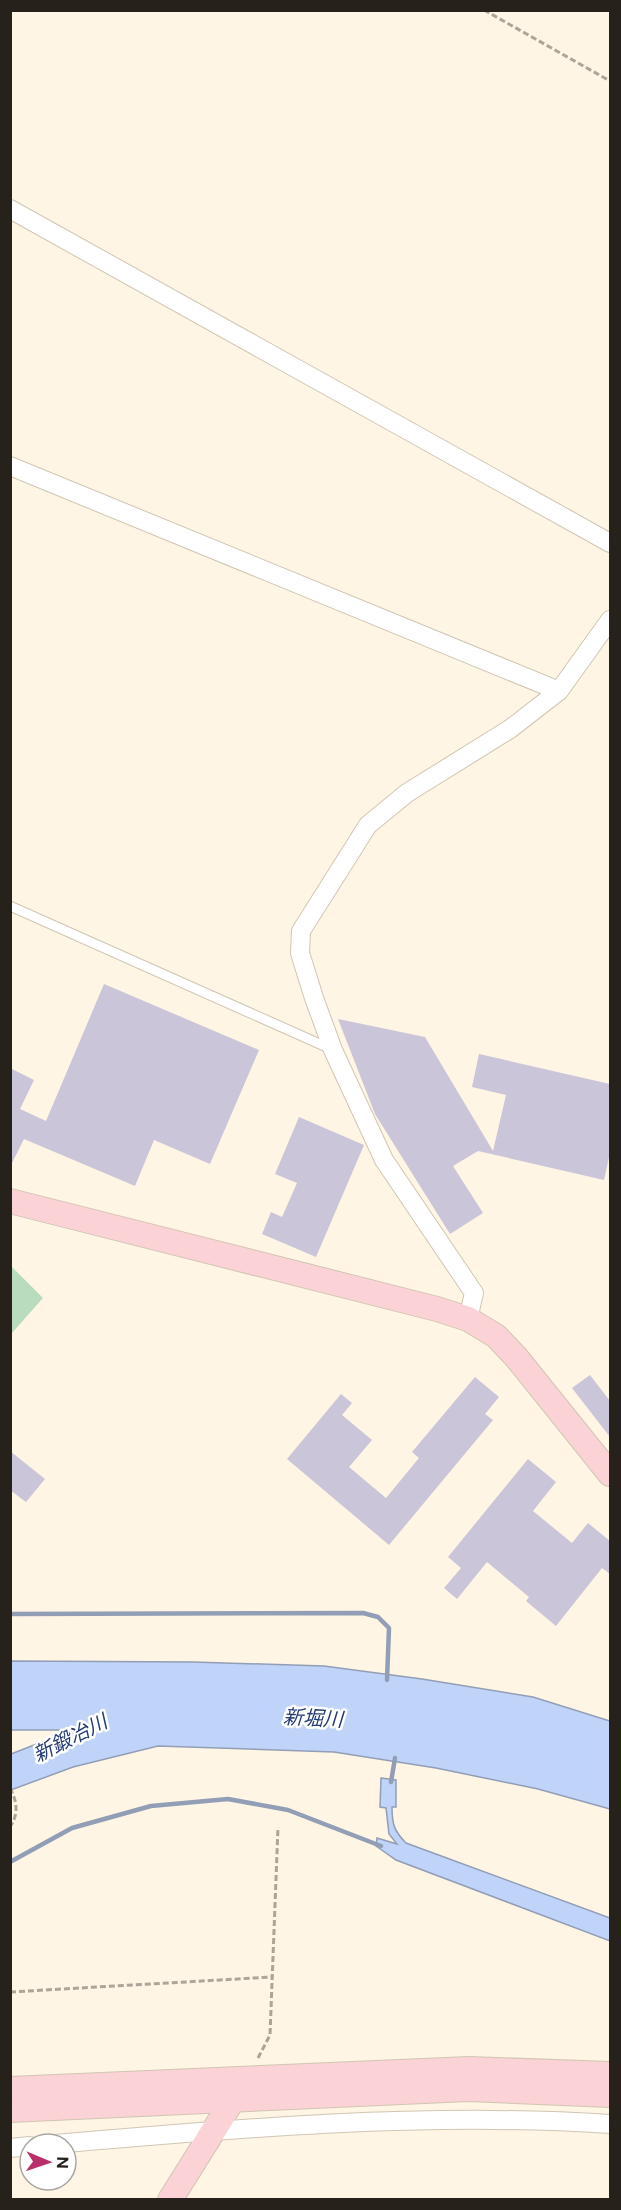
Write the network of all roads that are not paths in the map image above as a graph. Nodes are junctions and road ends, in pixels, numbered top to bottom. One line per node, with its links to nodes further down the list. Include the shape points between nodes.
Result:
1 (10, 208): 3 (street)
2 (10, 466): 5 (street)
3 (610, 543)
4 (610, 620): 5 (street)
5 (559, 691): 7 (street, via 510,729 407,793 368,825 338,872 301,931 300,953)
6 (10, 906): 7 (lane)
7 (333, 1050): 9 (street, via 384,1160 474,1293)
8 (10, 1201): 9 (street)
9 (468, 1320): 10 (street, via 496,1336 509,1350)
10 (610, 1474)
11 (610, 2074): 12 (street, via 469,2069)
12 (247, 2078): 13 (street); 15 (street)
13 (10, 2089)
14 (610, 2095): 15 (street, via 468,2089)
15 (233, 2100): 16 (street); 18 (street)
16 (10, 2110)
17 (610, 2124): 18 (street, via 472,2119)
18 (214, 2131): 19 (street); 20 (street)
19 (78, 2142)
20 (170, 2199)

